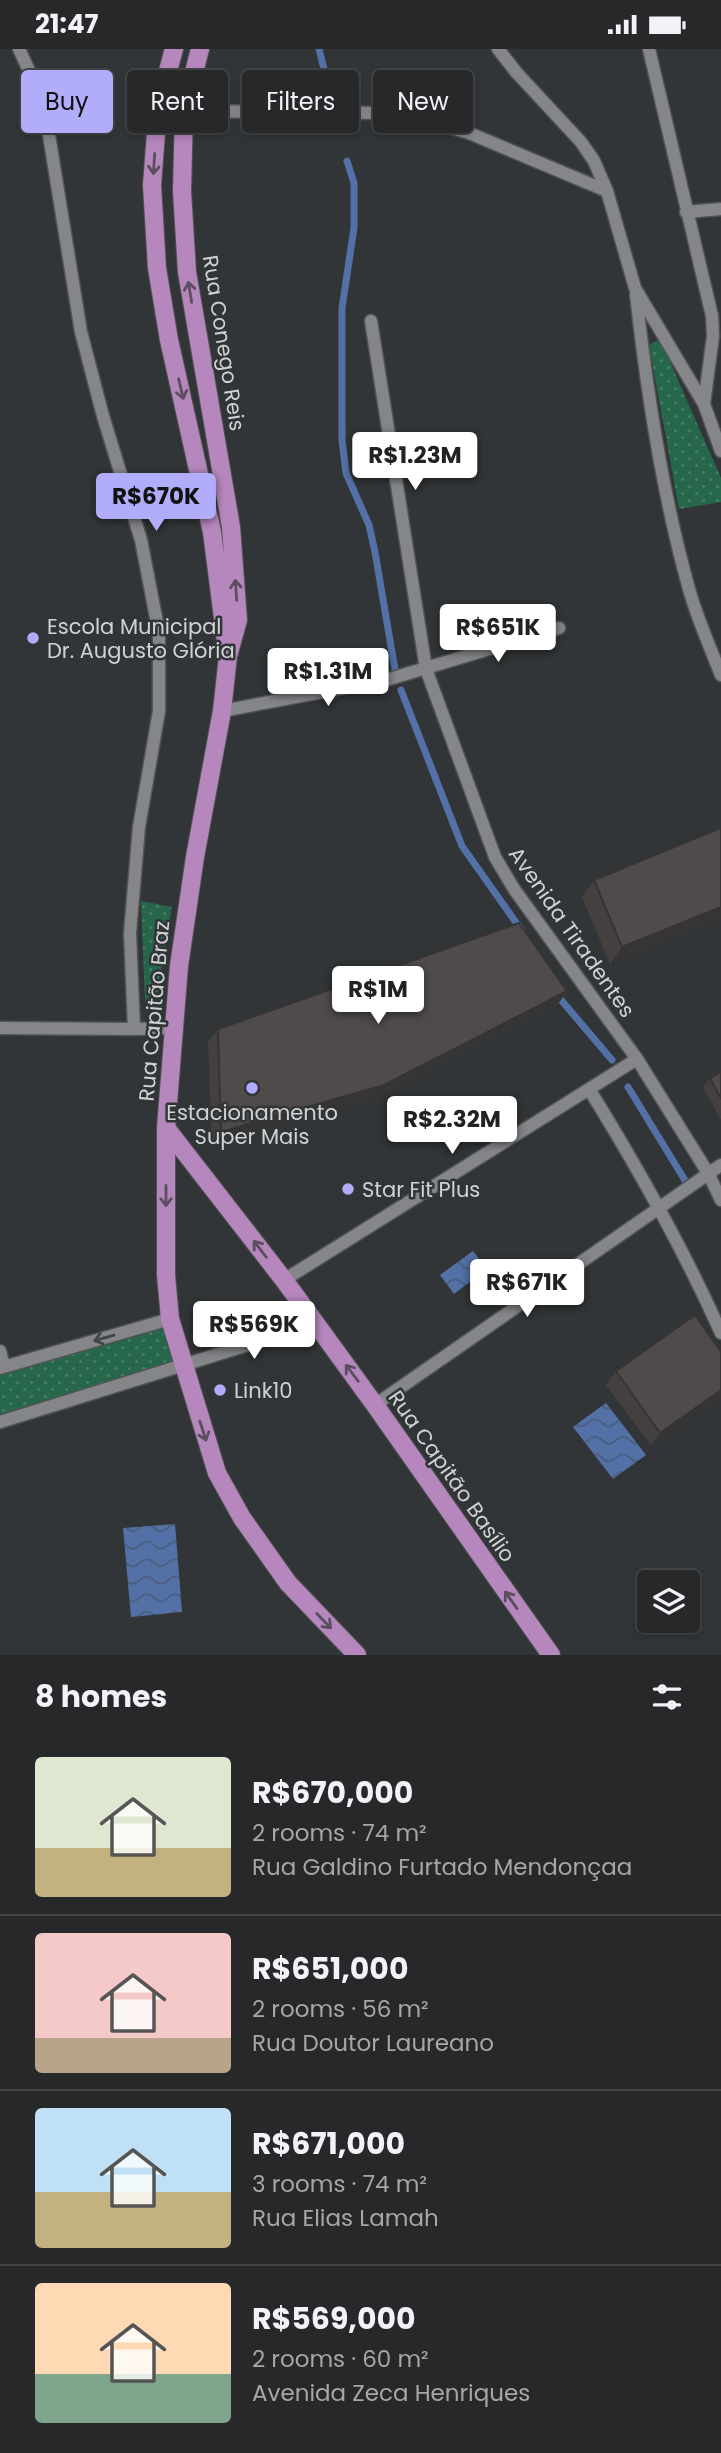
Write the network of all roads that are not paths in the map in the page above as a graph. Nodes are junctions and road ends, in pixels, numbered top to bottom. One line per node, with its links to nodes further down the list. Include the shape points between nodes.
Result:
1 (19, 49): 23 (street, via 48,129 81,332 141,540 159,633 159,711 139,827 130,933)
2 (174, 49): 17 (main road, one-way to 17, via 158,107 152,185 157,268 212,532)
3 (200, 49): 6 (main road, Rua Conego Reis)
4 (498, 49): 9 (street, via 581,142)
5 (649, 49): 11 (street)
6 (195, 70)
7 (228, 112): 9 (street, via 379,114 428,121 469,133)
8 (183, 133): 17 (main road, Rua Conego Reis, one-way to 8, via 238,619 231,527 187,272)
9 (607, 191): 12 (street)
10 (721, 209): 11 (street)
11 (686, 212): 14 (street, via 712,316)
12 (635, 288): 14 (street); 19 (street, via 659,460 690,591)
13 (371, 321): 18 (street, Avenida Tiradentes)
14 (705, 404): 15 (street)
15 (721, 451)
16 (559, 628): 18 (street)
17 (228, 656): 20 (main road, Rua Capitão Braz)
18 (426, 670): 20 (street); 24 (street, Avenida Tiradentes, via 495,857)
19 (721, 675)
20 (222, 711): 22 (main road, Rua Capitão Braz, via 182,935)
21 (0, 1028): 23 (street)
22 (174, 1028): 23 (street); 26 (main road, Rua Capitão Braz)
23 (134, 1029)
24 (637, 1059): 25 (street); 28 (street, Avenida Tiradentes)
25 (589, 1089): 30 (street); 31 (street)
26 (166, 1128): 31 (main road, Rua Capitão Braz, one-way to 26); 32 (main road, one-way to 32)
27 (721, 1165): 28 (street)
28 (708, 1174): 29 (street, Avenida Tiradentes); 30 (street)
29 (721, 1200)
30 (659, 1206): 34 (street); 38 (street)
31 (284, 1280): 33 (main road, Rua Capitão Braz)
32 (170, 1319): 36 (main road); 37 (street, one-way to 37)
33 (315, 1324): 36 (street); 38 (main road, Rua Capitão Basílio, one-way to 33)
34 (721, 1333)
35 (0, 1351): 37 (street)
36 (182, 1366): 39 (street); 40 (main road, one-way to 40, via 217,1473 242,1518 288,1583)
37 (2, 1368)
38 (375, 1405): 41 (main road, Rua Capitão Basílio, one-way to 38)
39 (0, 1422)
40 (357, 1655)
41 (551, 1655)

